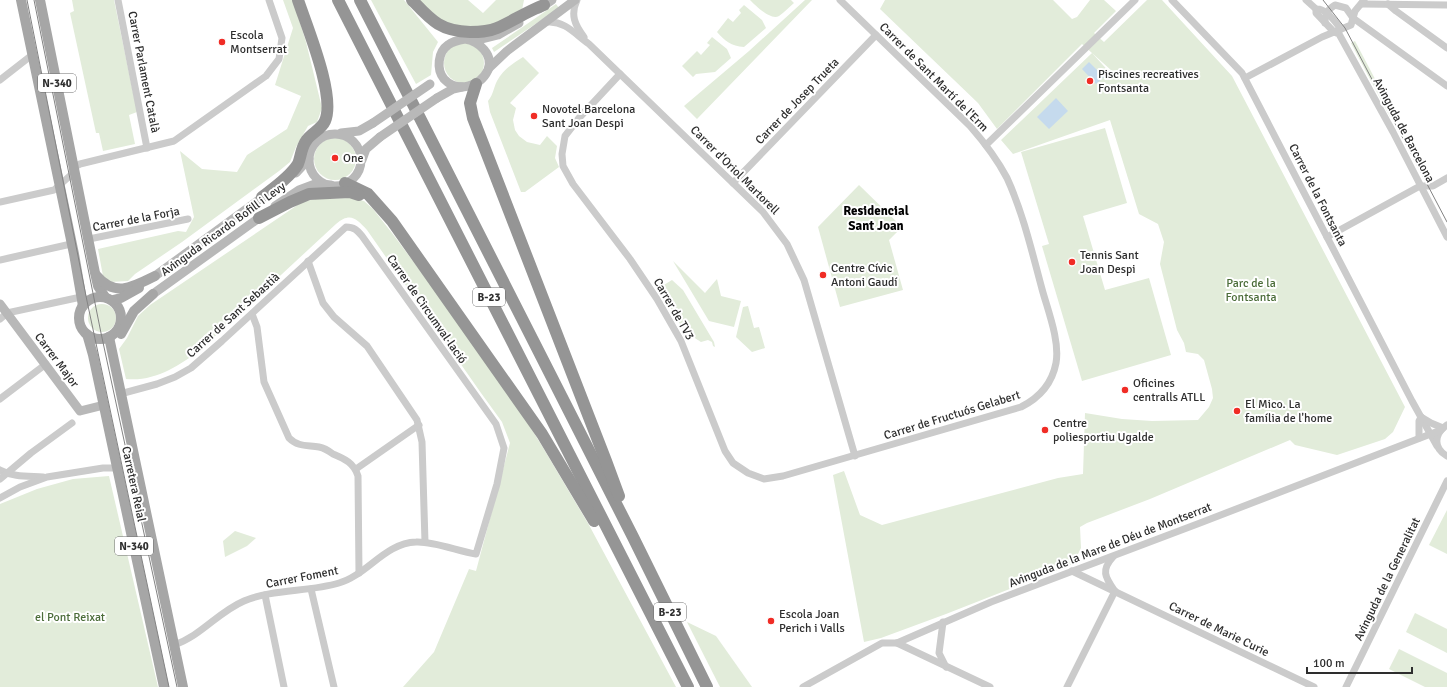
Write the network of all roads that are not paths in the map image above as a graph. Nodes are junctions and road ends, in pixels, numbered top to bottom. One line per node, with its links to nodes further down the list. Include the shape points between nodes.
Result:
1 (21, 0): 30 (main road, N-340)
2 (40, 0): 43 (main road, N-340)
3 (118, 0): 41 (street, Carrer Parlament Català)
4 (269, 0): 41 (street, via 282,38 279,59 266,76 174,141)
5 (298, 0): 51 (highway, via 326,86 326,119 305,141 297,164)
6 (304, 0): 39 (highway, via 334,92)
7 (338, 0): 104 (highway, B-23)
8 (360, 0): 97 (highway, B-23)
9 (411, 0): 17 (highway, via 440,26 465,32 495,29); 27 (highway, via 434,27 448,35)
10 (576, 0): 23 (street); 28 (street, Carrer d'Oriol Martorell, via 573,18)
11 (840, 0): 26 (street, Carrer de Sant Martí de l'Erm)
12 (1136, 0): 40 (street)
13 (1172, 0): 34 (street, Carrer de la Fontsanta)
14 (1306, 0): 20 (street, Avinguda de Barcelona)
15 (1440, 0): 19 (street)
16 (1363, 2): 18 (street); 22 (street, via 1355,11)
17 (548, 3): 27 (street, via 506,31 490,38)
18 (1388, 4): 19 (street); 29 (street)
19 (1447, 5)
20 (1316, 8): 21 (street, Avinguda de Barcelona); 24 (street, Avinguda de Barcelona, via 1316,13)
21 (1326, 13): 22 (street, via 1335,5 1341,6 1348,10); 24 (street); 25 (street, Avinguda de Barcelona)
22 (1353, 18): 25 (street, via 1350,25); 37 (street)
23 (548, 22): 28 (street, Carrer d'Oriol Martorell, via 556,21 564,25); 32 (street, via 507,51)
24 (1325, 23): 25 (street, Avinguda de Barcelona)
25 (1338, 32): 34 (street); 49 (street, Avinguda de Barcelona)
26 (876, 35): 40 (street, Carrer de Sant Martí de l'Erm, via 965,120); 46 (street, Carrer de Josep Trueta)
27 (470, 40): 31 (street, via 457,40 447,45 442,51); 32 (street, via 486,52)
28 (589, 44): 33 (street, Carrer d'Oriol Martorell)
29 (1447, 48)
30 (32, 54): 35 (street); 50 (main road, N-340)
31 (439, 65): 38 (street, via 443,77 448,82); 39 (street, bridge, via 436,78 430,84 373,123 359,131)
32 (489, 68): 36 (street)
33 (620, 74): 46 (street, Carrer d'Oriol Martorell); 88 (street, Carrer de TV3, via 565,136 562,154 564,166 573,184 630,259 664,311 688,357 733,463 748,473 764,479)
34 (1245, 78): 57 (street, Carrer de la Fontsanta)
35 (0, 80)
36 (476, 84): 38 (street); 97 (highway, via 470,103 473,118)
37 (1447, 86)
38 (462, 87): 44 (street, bridge, via 437,98 380,137 366,149)
39 (331, 134): 42 (street, via 318,140); 44 (street, via 348,137 356,144 361,155)
40 (986, 145): 76 (street, Carrer de Sant Martí de l'Erm, via 1013,193 1048,309 1057,350 1056,363)
41 (147, 148): 43 (street)
42 (309, 159): 48 (street, via 313,174 322,182); 51 (street, Avinguda Ricardo Bofill i Levy, via 292,178)
43 (74, 167): 50 (street, via 72,174); 59 (main road, N-340)
44 (360, 168): 47 (street, via 355,177)
45 (1447, 178): 49 (street, via 1433,186)
46 (733, 183): 88 (street, Carrer d'Oriol Martorell, via 776,227 796,261 816,316)
47 (345, 184): 48 (street); 53 (highway, via 368,194)
48 (331, 185): 54 (street, Avinguda Ricardo Bofill i Levy, via 315,184 299,190)
49 (1420, 186): 57 (street); 58 (street, Avinguda de Barcelona)
50 (59, 187): 52 (street, via 50,192); 60 (main road, N-340)
51 (262, 197): 64 (street, Avinguda Ricardo Bofill i Levy)
52 (0, 202)
53 (384, 212): 54 (highway, via 370,200 357,194 321,193 309,194); 104 (highway, via 542,434)
54 (259, 218): 65 (street, Avinguda Ricardo Bofill i Levy)
55 (188, 219): 59 (street, Carrer de la Forja)
56 (346, 227): 62 (street, Carrer de Sant Sebastià); 80 (street, Carrer de Circumval·lació, via 357,229)
57 (1327, 237): 81 (street, Carrer de la Fontsanta)
58 (1447, 237)
59 (89, 240): 63 (main road, N-340)
60 (71, 244): 61 (street); 67 (main road, N-340)
61 (0, 260)
62 (308, 261): 69 (street, Carrer de Sant Sebastià); 83 (street, via 323,304 367,346)
63 (95, 273): 64 (main road, via 103,283 121,288); 66 (main road, N-340, via 98,286)
64 (155, 276): 66 (main road, via 122,298)
65 (153, 294): 71 (main road, via 141,299); 74 (main road, via 134,312)
66 (109, 298): 67 (main road); 71 (main road, N-340, via 120,309)
67 (82, 302): 70 (street, via 76,299); 72 (main road, N-340, via 80,322)
68 (0, 304): 70 (street, Carrer Major)
69 (252, 314): 77 (street, Carrer de Sant Sebastià, via 191,368 156,384); 91 (street, via 257,327 264,382 289,438 294,443 320,447 346,459)
70 (3, 316): 75 (street, Carrer Major)
71 (121, 317): 73 (main road, via 119,325)
72 (87, 334): 73 (main road, via 99,339); 79 (main road, Carretera Reial / N-340)
73 (109, 337): 74 (main road, Carretera Reial / N-340)
74 (112, 351): 77 (main road, Carretera Reial / N-340)
75 (46, 364): 78 (street); 79 (street, Carrer Major, via 80,410)
76 (1049, 383): 88 (street, Carrer de Fructuós Gelabert, via 1035,399 1021,407)
77 (120, 394): 108 (main road, Carretera Reial / N-340)
78 (0, 399)
79 (104, 405): 90 (main road, Carretera Reial / N-340)
80 (486, 411): 98 (street, Carrer Foment, via 496,424 504,448 497,484 476,554)
81 (1420, 417): 84 (street); 85 (street, Carrer de la Fontsanta); 86 (street)
82 (72, 423): 92 (street)
83 (419, 425): 91 (street); 98 (street, via 422,442)
84 (1444, 428): 85 (street); 87 (street, via 1437,440)
85 (1430, 434): 86 (street, Avinguda de la Mare de Déu de Montserrat); 87 (street, Carrer de la Fontsanta)
86 (1419, 438): 99 (street, Avinguda de la Mare de Déu de Montserrat)
87 (1442, 452): 89 (street)
88 (855, 456)
89 (1447, 463)
90 (117, 468): 93 (street); 110 (main road, Carretera Reial / N-340)
91 (356, 469): 101 (street)
92 (3, 472): 93 (street, via 16,476); 94 (street)
93 (47, 477): 96 (street)
94 (0, 479)
95 (1447, 481): 120 (street, Avinguda de la Generalitat)
96 (0, 498)
97 (633, 537): 115 (highway, B-23)
98 (425, 542): 101 (street, Carrer Foment, via 407,543 385,553)
99 (1114, 556): 100 (street, Avinguda de la Mare de Déu de Montserrat); 103 (street, via 1107,564 1105,572)
100 (1072, 571): 103 (street, Carrer de Marie Curie); 106 (street, Avinguda de la Mare de Déu de Montserrat)
101 (360, 573): 102 (street, Carrer Foment, via 341,583)
102 (311, 589): 105 (street, Carrer Foment); 113 (street)
103 (1115, 591): 118 (street); 119 (street, Carrer de Marie Curie)
104 (640, 594): 114 (highway, B-23)
105 (265, 595): 108 (street, Carrer Foment, via 234,606 192,637); 112 (street)
106 (943, 622): 107 (street, Avinguda de la Mare de Déu de Montserrat); 109 (street, via 939,653)
107 (897, 643): 109 (street); 116 (street, Avinguda de la Mare de Déu de Montserrat, via 882,643)
108 (174, 645): 111 (main road, Carretera Reial / N-340)
109 (946, 667): 117 (street)
110 (164, 687)
111 (183, 687)
112 (284, 687)
113 (334, 687)
114 (688, 687)
115 (707, 687)
116 (803, 687)
117 (990, 687)
118 (1067, 687)
119 (1314, 687)
120 (1346, 687)

